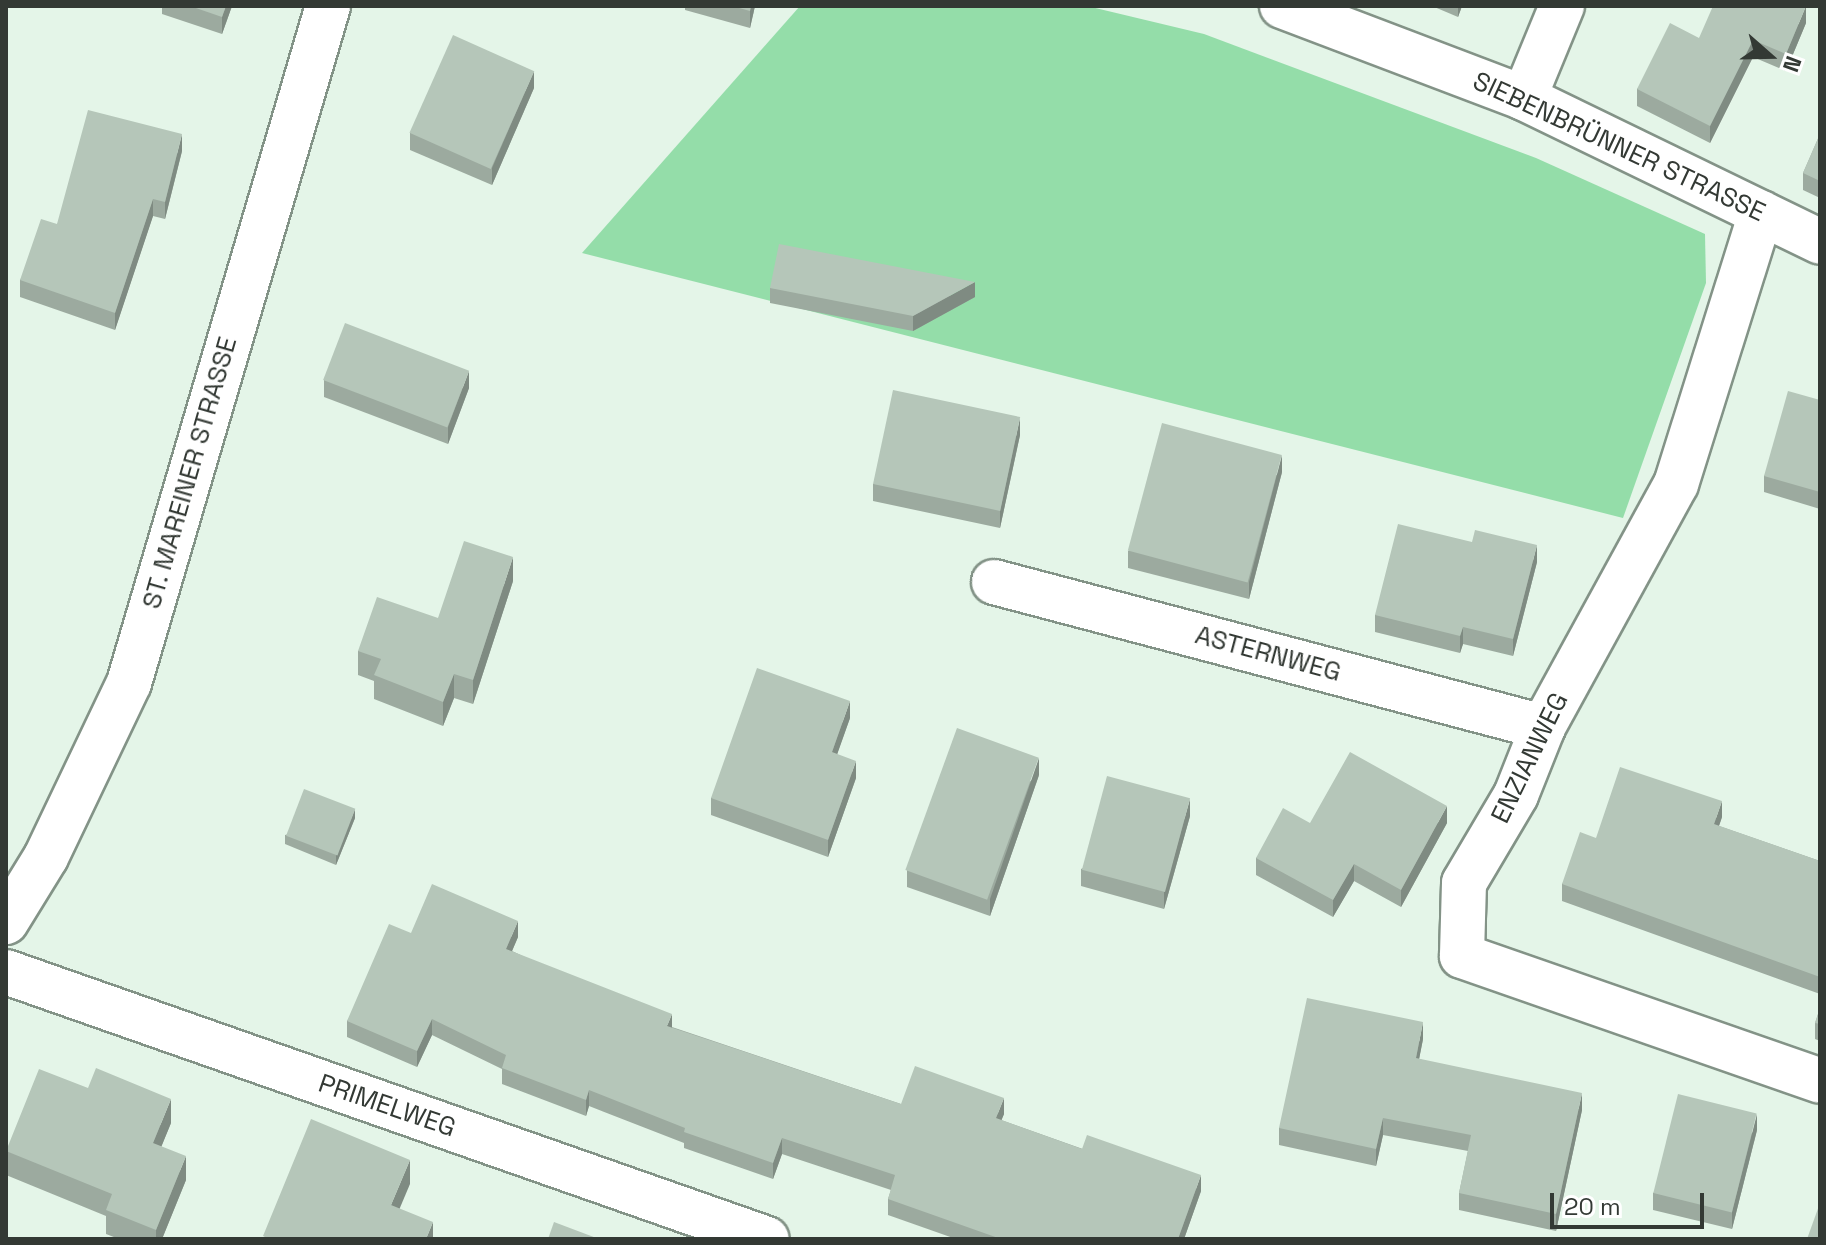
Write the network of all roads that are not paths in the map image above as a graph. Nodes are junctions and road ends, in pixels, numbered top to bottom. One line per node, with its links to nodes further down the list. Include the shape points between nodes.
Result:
1 (328, 6): 9 (street, ST. MAREINER STRASSE, via 129,683 46,857)
2 (1282, 6): 4 (street, SIEBENBRÜNNER STRASSE)
3 (1562, 6): 4 (street)
4 (1524, 98): 5 (street, SIEBENBRÜNNER STRASSE)
5 (1761, 213): 6 (street, SIEBENBRÜNNER STRASSE); 8 (street, ENZIANWEG, via 1676,484)
6 (1820, 242)
7 (994, 582): 8 (street, ASTERNWEG)
8 (1543, 727): 11 (street, ENZIANWEG, via 1516,795 1464,883 1462,956)
9 (6, 922)
10 (6, 972): 12 (street, PRIMELWEG)
11 (1820, 1081)
12 (767, 1239)

